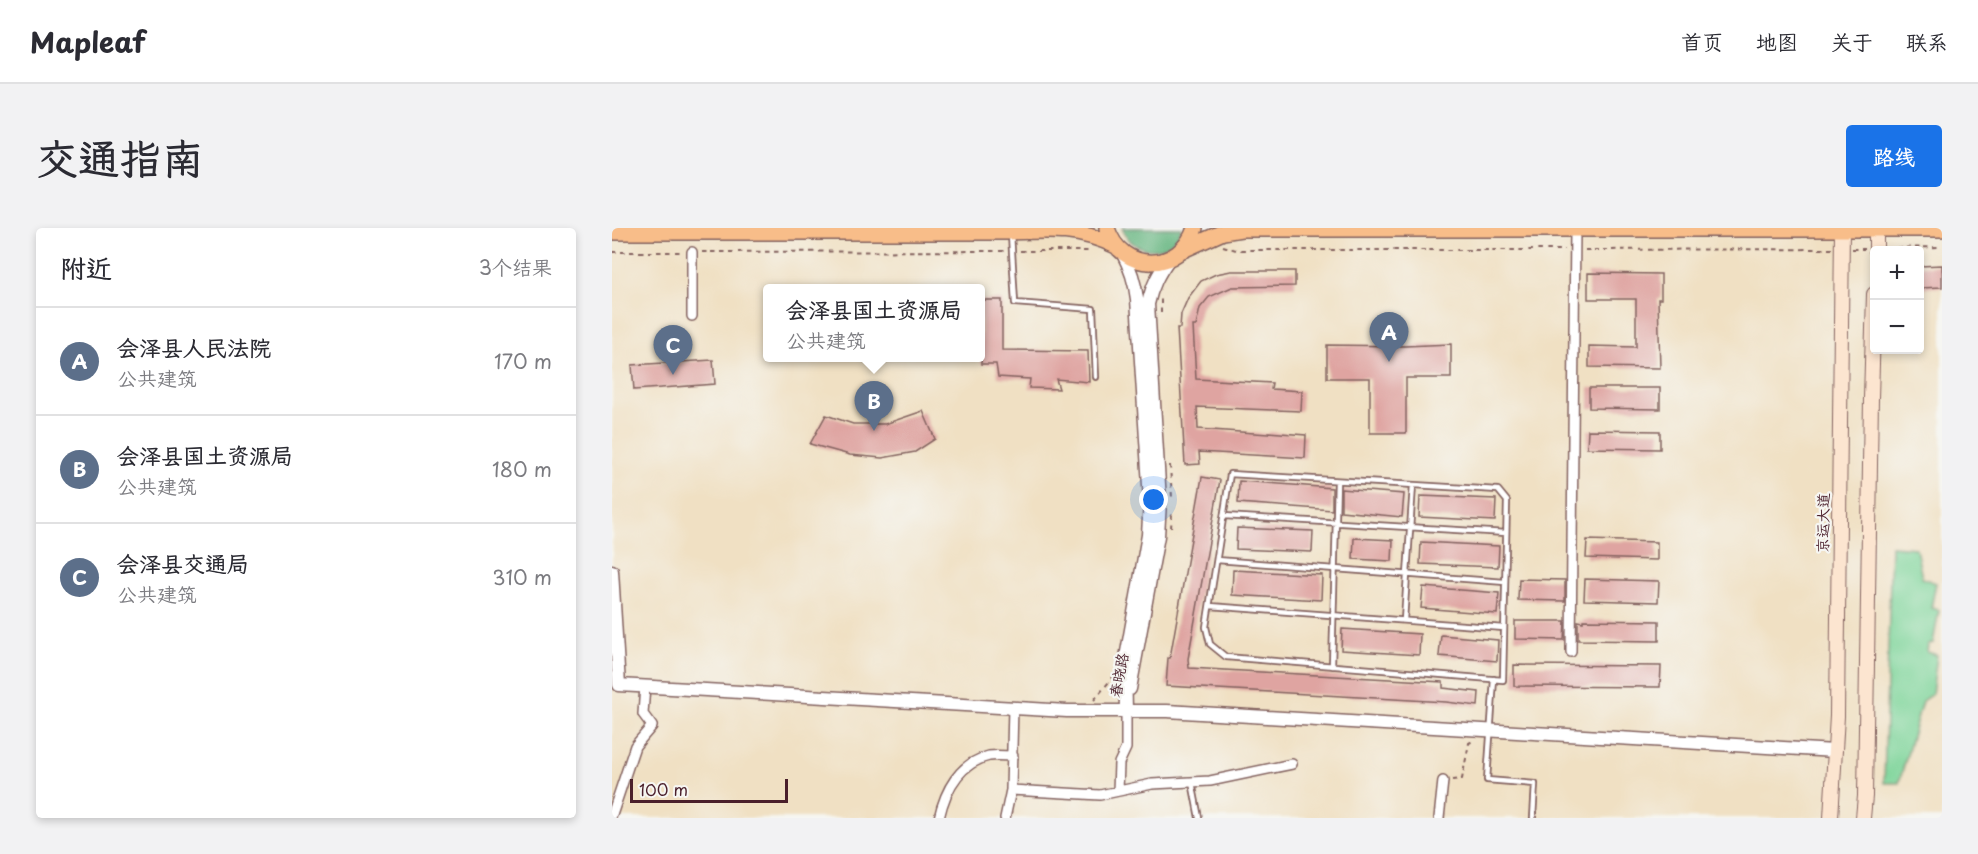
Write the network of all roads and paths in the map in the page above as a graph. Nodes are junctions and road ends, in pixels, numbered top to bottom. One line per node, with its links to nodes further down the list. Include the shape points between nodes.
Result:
1 (1107, 228): 10 (main road)
2 (1195, 228): 11 (main road)
3 (1842, 228): 4 (main road); 5 (main road); 43 (main road, 京运大道)
4 (1876, 228): 6 (main road); 9 (main road)
5 (1575, 229): 11 (main road, via 1241,229 1223,232); 34 (street)
6 (1942, 229)
7 (612, 232): 8 (main road)
8 (1010, 232): 10 (main road, via 1065,229 1100,237); 12 (lane)
9 (1876, 246)
10 (1113, 249): 12 (path); 15 (main road, via 1144,262); 41 (street, 春晓路, via 1135,281 1150,501 1148,535 1125,663)
11 (1183, 250): 15 (main road)
12 (1012, 251): 14 (path); 18 (lane, via 1015,303 1093,309)
13 (612, 252): 14 (path)
14 (692, 252): 17 (street)
15 (1169, 259): 41 (street, 春晓路, via 1157,275 1148,304 1160,501 1158,536)
16 (1875, 300): 57 (main road)
17 (692, 316)
18 (1096, 377)
19 (1337, 481): 20 (lane); 21 (lane, via 1230,474); 22 (lane)
20 (1413, 485): 23 (lane); 24 (lane, via 1498,490 1507,501)
21 (1224, 516): 22 (lane); 25 (lane)
22 (1336, 522): 23 (lane); 26 (lane)
23 (1411, 527): 24 (lane); 28 (lane)
24 (1506, 533): 29 (lane)
25 (1217, 560): 26 (lane); 30 (lane)
26 (1335, 569): 28 (lane); 31 (lane)
27 (612, 571): 38 (street, via 619,685)
28 (1407, 574): 29 (lane); 32 (lane)
29 (1505, 582): 33 (lane)
30 (1210, 606): 31 (lane); 35 (lane, via 1206,627 1210,644 1226,657)
31 (1333, 615): 32 (lane); 35 (lane)
32 (1404, 620): 33 (lane)
33 (1504, 628): 37 (lane, via 1503,680)
34 (1571, 652)
35 (1332, 666): 37 (lane)
36 (1115, 675): 40 (path)
37 (1494, 679): 42 (lane)
38 (645, 686): 39 (street); 50 (street, via 643,714 652,726 635,746)
39 (1013, 707): 40 (street); 44 (street)
40 (1086, 710): 41 (street)
41 (1126, 711): 42 (street); 49 (street, via 1126,748 1119,763)
42 (1491, 731): 43 (street); 46 (path, via 1469,743 1462,779); 55 (lane, via 1487,780 1535,784)
43 (1835, 751): 56 (main road, 京运大道)
44 (1012, 756): 48 (street); 51 (street, via 989,756 957,775 943,800)
45 (1292, 764): 47 (street)
46 (1443, 781): 54 (street)
47 (1192, 782): 49 (street); 53 (lane)
48 (1011, 790): 49 (street, via 1100,795); 52 (street)
49 (1118, 791)
50 (612, 815)
51 (939, 818)
52 (1005, 818)
53 (1199, 818)
54 (1439, 818)
55 (1533, 818)
56 (1831, 818)
57 (1863, 818)

